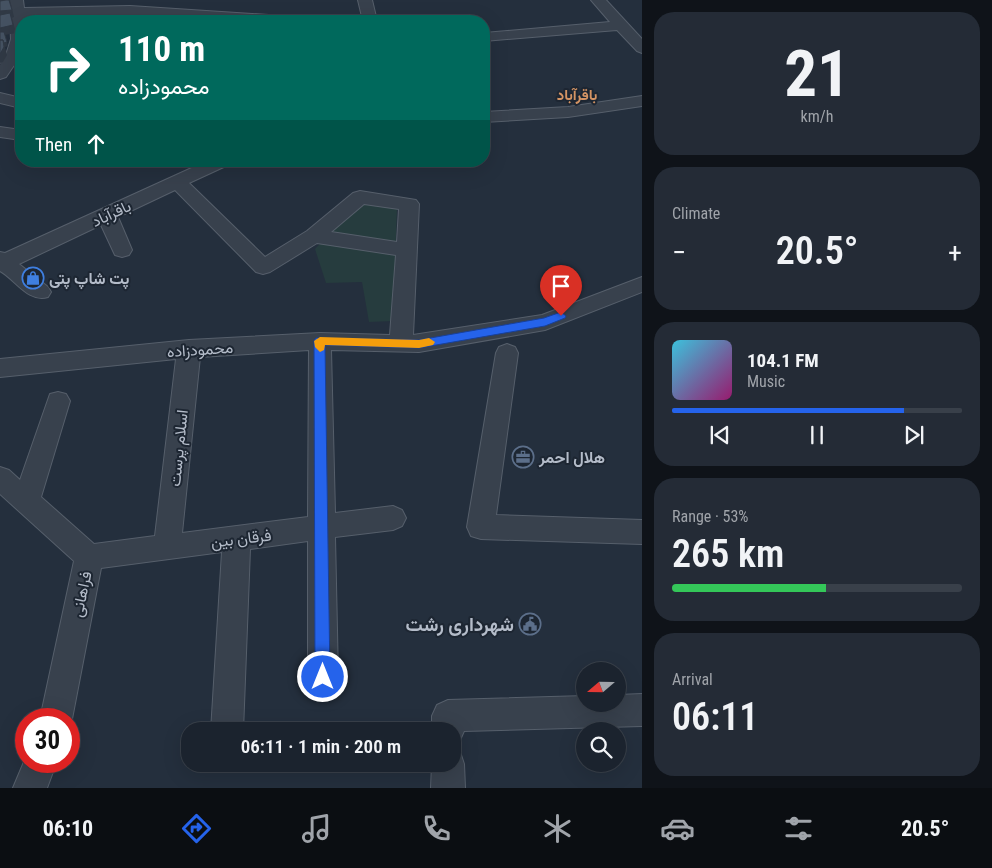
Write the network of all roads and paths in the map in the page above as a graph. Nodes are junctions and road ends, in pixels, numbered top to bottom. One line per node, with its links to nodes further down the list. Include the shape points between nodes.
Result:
1 (365, 0): 6 (street)
2 (598, 0): 7 (street)
3 (17, 6): 4 (street)
4 (88, 10): 5 (street)
5 (226, 15)
6 (369, 15)
7 (621, 25): 8 (street); 9 (street)
8 (490, 36)
9 (642, 48)
10 (15, 51): 11 (street)
11 (0, 74)
12 (0, 98): 14 (street)
13 (642, 101): 15 (street, via 568,112)
14 (15, 102)
15 (490, 117)
16 (0, 132): 17 (street)
17 (15, 134)
18 (204, 167): 19 (street, باقرآباد)
19 (177, 182): 20 (street, باقرآباد); 21 (street, via 263,268)
20 (107, 215): 22 (street); 24 (street, باقرآباد)
21 (314, 236): 23 (street); 23 (street, via 360,197 409,204)
22 (122, 250)
23 (406, 250): 28 (street)
24 (1, 262): 26 (street)
25 (642, 284): 28 (street, محمودزاده, via 545,322 419,344)
26 (40, 292)
27 (320, 341): 28 (street, محمودزاده); 29 (street, محمودزاده); 36 (street)
28 (401, 344)
29 (189, 349): 31 (street, محمودزاده); 39 (street, اسلام پرست)
30 (507, 353): 37 (street, via 481,527)
31 (0, 368)
32 (58, 401): 34 (street)
33 (0, 478): 34 (street, فراهانی)
34 (26, 502): 40 (street, فراهانی)
35 (393, 518): 36 (street, فرقان بین)
36 (322, 527): 38 (street, فرقان بین); 41 (street)
37 (642, 532)
38 (237, 538): 39 (street, فرقان بین); 44 (street)
39 (167, 547): 40 (street, فرقان بین)
40 (89, 557): 42 (street, فراهانی)
41 (323, 677)
42 (58, 708)
43 (642, 710): 45 (street, via 448,716)
44 (227, 722)
45 (448, 722)
46 (448, 772): 49 (street)
47 (36, 773): 48 (street)
48 (30, 788)
49 (448, 788)

